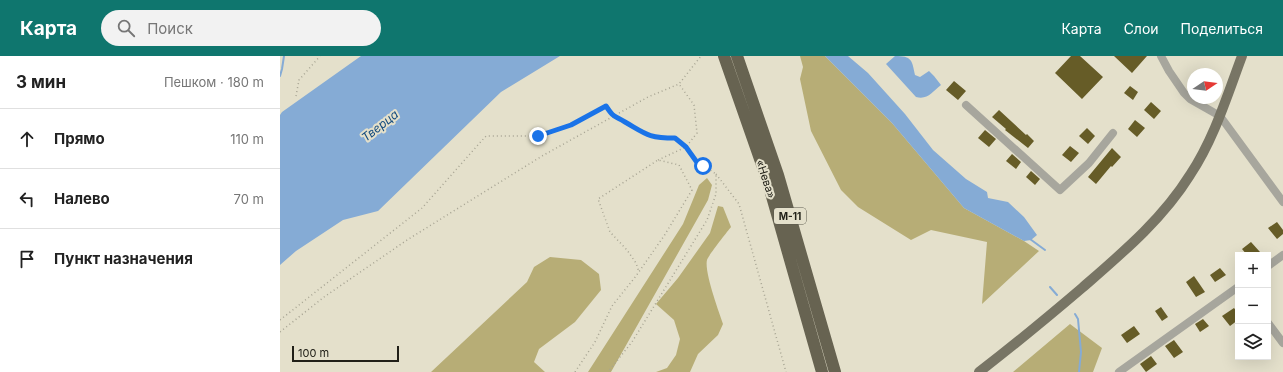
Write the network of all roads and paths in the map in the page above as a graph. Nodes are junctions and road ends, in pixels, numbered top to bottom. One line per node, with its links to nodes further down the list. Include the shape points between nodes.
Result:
1 (320, 56): 8 (path, via 298,80)
2 (701, 56): 7 (path)
3 (1161, 56): 11 (street, via 1190,100)
4 (1242, 56): 11 (main road)
5 (738, 59): 29 (highway, «Нева» / М-11, via 778,174)
6 (726, 62): 28 (highway, «Нева» / М-11, via 766,179)
7 (679, 84): 10 (path); 13 (path, via 694,105 696,133)
8 (296, 96)
9 (966, 105): 12 (street, via 1060,190 1089,163)
10 (613, 116): 13 (path, via 647,135 675,138); 21 (path, via 606,106 571,125 538,136 486,136 422,208); 23 (path, via 542,156 407,240 324,297)
11 (1220, 116): 16 (street); 30 (main road, via 1191,175 1156,220 1114,260)
12 (1113, 132)
13 (686, 147): 14 (path); 15 (path, via 696,161)
14 (658, 160): 19 (path, via 679,165 692,190); 19 (path, via 598,199 610,232 628,250)
15 (716, 174): 26 (path, via 716,194 707,220 632,342); 27 (path, via 739,204)
16 (1283, 202)
17 (1283, 255): 18 (street)
18 (1271, 264)
19 (639, 272): 25 (path, via 612,306 595,342)
20 (1237, 288): 31 (street)
21 (280, 320)
22 (1269, 324): 24 (street)
23 (280, 332)
24 (1283, 343)
25 (575, 372)
26 (608, 372)
27 (786, 372)
28 (822, 372)
29 (835, 372)
30 (979, 372)
31 (1119, 372)

